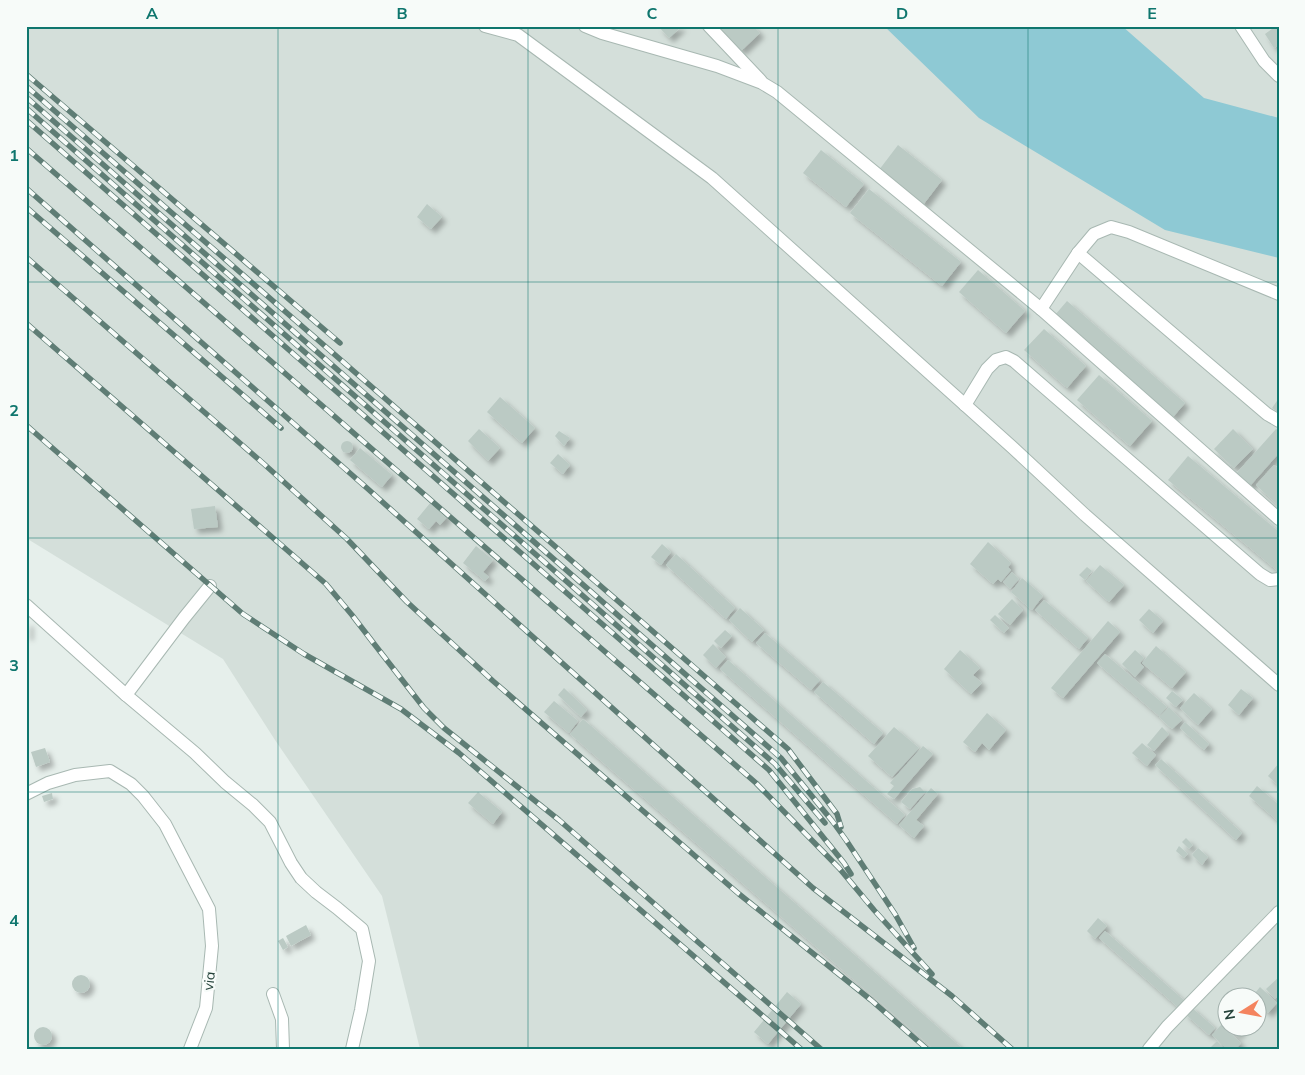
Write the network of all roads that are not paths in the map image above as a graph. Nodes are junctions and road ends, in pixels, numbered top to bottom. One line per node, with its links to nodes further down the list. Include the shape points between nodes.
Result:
1 (485, 26): 10 (street, via 518,35 712,178)
2 (585, 26): 6 (street)
3 (709, 26): 6 (street)
4 (1241, 26): 5 (street)
5 (1279, 76)
6 (762, 83): 9 (street)
7 (1078, 253): 8 (street, via 1094,234 1111,227); 9 (street); 11 (street, via 1259,408)
8 (1279, 294)
9 (1041, 309): 12 (street)
10 (964, 405): 13 (street, via 996,360 1006,357 1014,361 1260,574 1270,580); 16 (street)
11 (1279, 421)
12 (1279, 519)
13 (1279, 579)
14 (210, 586): 17 (street)
15 (26, 605): 17 (street)
16 (1279, 685)
17 (126, 695): 23 (street, via 253,805 270,822 301,878 362,929 369,960)
18 (26, 794): 21 (street, via, via 75,775 110,771 131,784 164,824 209,910 212,946 206,1008)
19 (1279, 912): 24 (street)
20 (273, 994): 22 (street, via 282,1019)
21 (190, 1049)
22 (282, 1049)
23 (352, 1049)
24 (1149, 1049)

